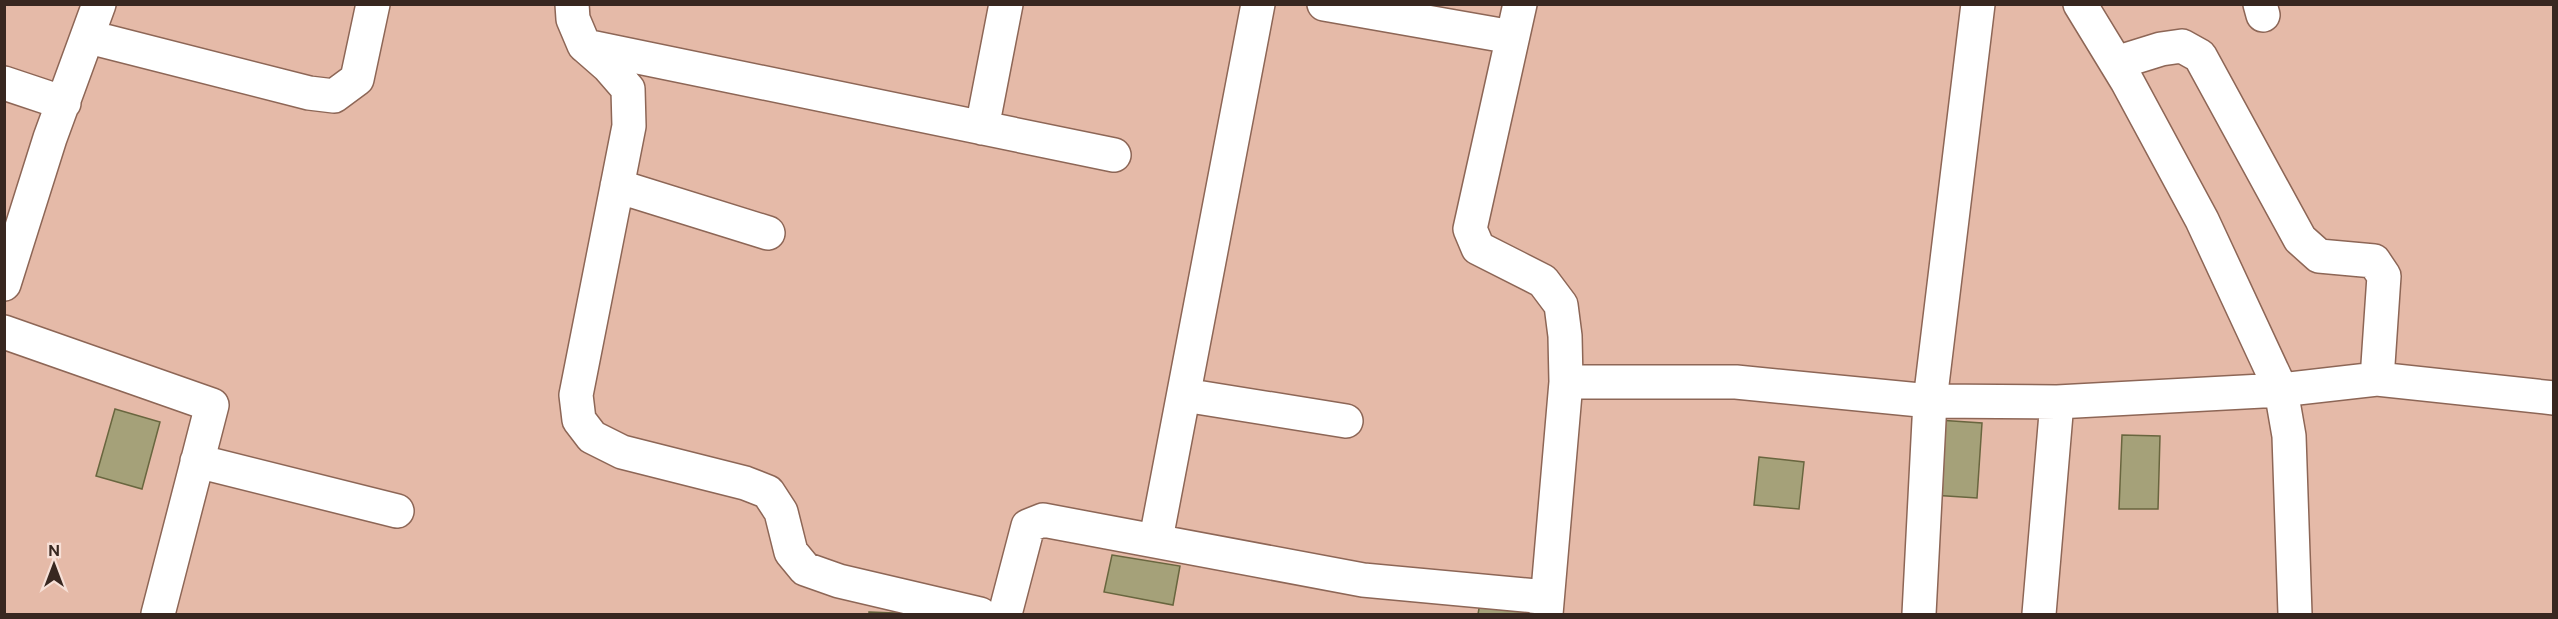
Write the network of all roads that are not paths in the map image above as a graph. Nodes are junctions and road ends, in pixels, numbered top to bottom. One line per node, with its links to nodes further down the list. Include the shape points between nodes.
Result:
1 (99, 4): 10 (street)
2 (373, 4): 10 (street, via 357,79 334,96)
3 (572, 4): 12 (street, via 573,19)
4 (1006, 4): 16 (street)
5 (1258, 4): 25 (street)
6 (1324, 4): 11 (street)
7 (1520, 4): 11 (street)
8 (1978, 4): 27 (street)
9 (2080, 4): 13 (street)
10 (89, 37): 15 (street)
11 (1512, 37): 23 (street, via 1470,229 1478,248 1543,281 1561,305)
12 (584, 45): 16 (street); 18 (street, via 628,89 629,126)
13 (2116, 63): 22 (street, via 2182,46 2200,56 2300,239 2319,256 2374,261 2384,276); 24 (street, via 2202,220)
14 (4, 83): 15 (street)
15 (64, 103): 20 (street)
16 (981, 128): 17 (street)
17 (1114, 155)
18 (617, 186): 19 (street); 35 (street, via 576,395 579,420 592,437 622,452 768,492 782,512 791,552 805,569)
19 (768, 233)
20 (4, 284)
21 (4, 332): 30 (street, via 212,405)
22 (2377, 379): 24 (street); 26 (street)
23 (1566, 381): 27 (street, via 1737,381); 33 (street)
24 (2281, 390): 28 (street); 39 (street, via 2289,436)
25 (1184, 395): 29 (street); 32 (street)
26 (2553, 398)
27 (1930, 401): 28 (street); 37 (street)
28 (2057, 402): 38 (street)
29 (1346, 421)
30 (197, 461): 31 (street); 34 (street)
31 (397, 511)
32 (1156, 539): 33 (street, via 1363,580); 36 (street, via 1043,519 1028,526)
33 (1547, 606)
34 (158, 615)
35 (980, 615)
36 (1005, 615)
37 (1918, 615)
38 (2039, 615)
39 (2295, 615)

